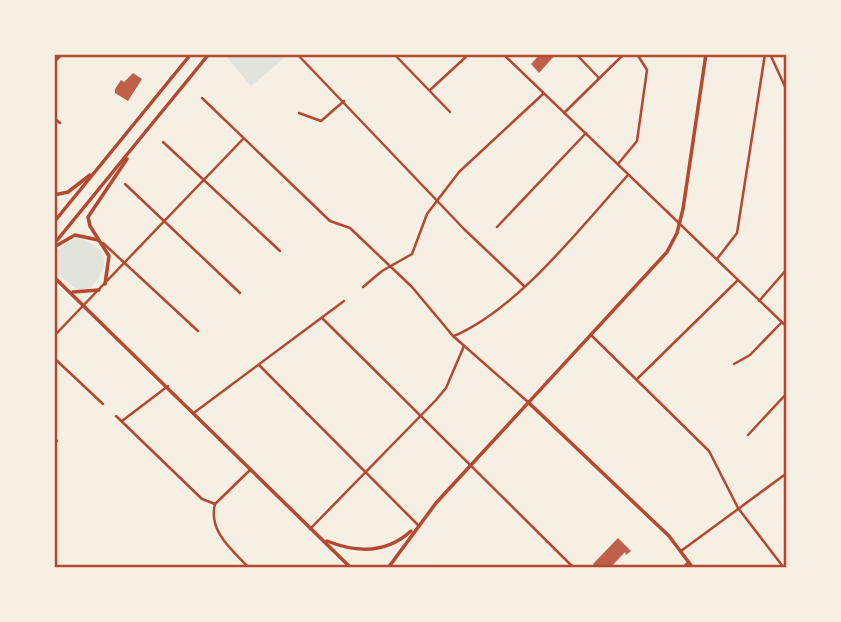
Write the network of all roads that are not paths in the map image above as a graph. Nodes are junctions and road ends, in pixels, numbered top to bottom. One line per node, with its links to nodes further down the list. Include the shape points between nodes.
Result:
1 (61, 54): 14 (main road)
2 (191, 54): 31 (main road)
3 (209, 54): 28 (main road)
4 (394, 54): 16 (street)
5 (469, 54): 16 (street)
6 (503, 54): 18 (street)
7 (576, 54): 15 (street)
8 (624, 54): 15 (street)
9 (638, 54): 30 (street, via 647,70 637,141)
10 (706, 54): 39 (main road)
11 (765, 54): 44 (street, via 737,233)
12 (770, 54): 17 (street)
13 (298, 55): 20 (street)
14 (54, 62)
15 (599, 78): 23 (street)
16 (429, 91): 21 (street)
17 (787, 91)
18 (542, 94): 23 (street); 36 (street, via 469,161)
19 (202, 98): 27 (street)
20 (344, 101): 22 (street, via 321,121); 36 (street)
21 (450, 112)
22 (299, 113)
23 (565, 113): 26 (street)
24 (54, 118): 25 (street)
25 (60, 123)
26 (586, 134): 30 (street); 40 (street)
27 (244, 138): 33 (street); 46 (street, via 330,220 350,228)
28 (138, 142): 41 (main road, via 89,213 90,226); 42 (main road)
29 (163, 142): 33 (street)
30 (618, 164): 32 (street)
31 (97, 170): 35 (main road, via 68,192); 38 (main road)
32 (628, 175): 39 (street); 51 (street)
33 (204, 180): 37 (street); 43 (street)
34 (125, 184): 37 (street)
35 (54, 195)
36 (437, 200): 46 (street, via 412,254); 51 (street)
37 (165, 221): 45 (street); 55 (street)
38 (54, 222)
39 (679, 225): 44 (street); 63 (main road, via 667,252)
40 (497, 228)
41 (100, 241): 42 (main road, via 75,235); 45 (street); 50 (main road, via 110,261)
42 (54, 246)
43 (280, 251)
44 (716, 260): 49 (street)
45 (124, 262): 50 (street); 62 (street)
46 (388, 267): 52 (street); 65 (street)
47 (787, 269): 57 (street)
48 (54, 277): 54 (main road)
49 (738, 281): 57 (street); 70 (street)
50 (105, 284): 53 (street)
51 (524, 286): 65 (street, via 473,328)
52 (363, 287)
53 (99, 290): 54 (main road); 58 (street)
54 (70, 291): 58 (main road)
55 (240, 293)
56 (344, 301): 59 (street)
57 (759, 301): 60 (street)
58 (84, 304): 64 (street); 71 (main road)
59 (323, 319): 69 (street); 76 (street)
60 (782, 323): 61 (street); 68 (street, via 750,355)
61 (787, 327)
62 (198, 331)
63 (591, 334): 70 (street); 73 (main road)
64 (54, 336)
65 (453, 337): 66 (street)
66 (464, 346): 73 (street); 76 (street, via 446,388)
67 (54, 358): 74 (street)
68 (734, 364)
69 (259, 365): 75 (street); 82 (street)
70 (638, 378): 85 (street, via 709,451)
71 (168, 386): 75 (main road); 78 (street)
72 (787, 393): 79 (street)
73 (528, 402): 80 (main road); 89 (main road)
74 (103, 404)
75 (195, 412): 81 (main road)
76 (422, 415): 80 (street); 82 (street)
77 (116, 416): 78 (street)
78 (122, 421): 84 (street, via 202,499)
79 (748, 435)
80 (472, 464): 86 (main road); 94 (street)
81 (251, 469): 84 (street); 87 (main road)
82 (365, 473): 86 (street); 87 (street)
83 (787, 473): 85 (street)
84 (215, 504): 91 (street, via 215,524 222,540)
85 (738, 508): 89 (street); 97 (street)
86 (418, 525): 88 (main road, via 403,539 377,550 345,549); 93 (main road)
87 (310, 529): 88 (main road)
88 (324, 539): 92 (main road)
89 (681, 551): 90 (main road)
90 (690, 562): 95 (street); 96 (main road)
91 (248, 568)
92 (351, 568)
93 (388, 568)
94 (574, 568)
95 (682, 568)
96 (694, 568)
97 (784, 568)

